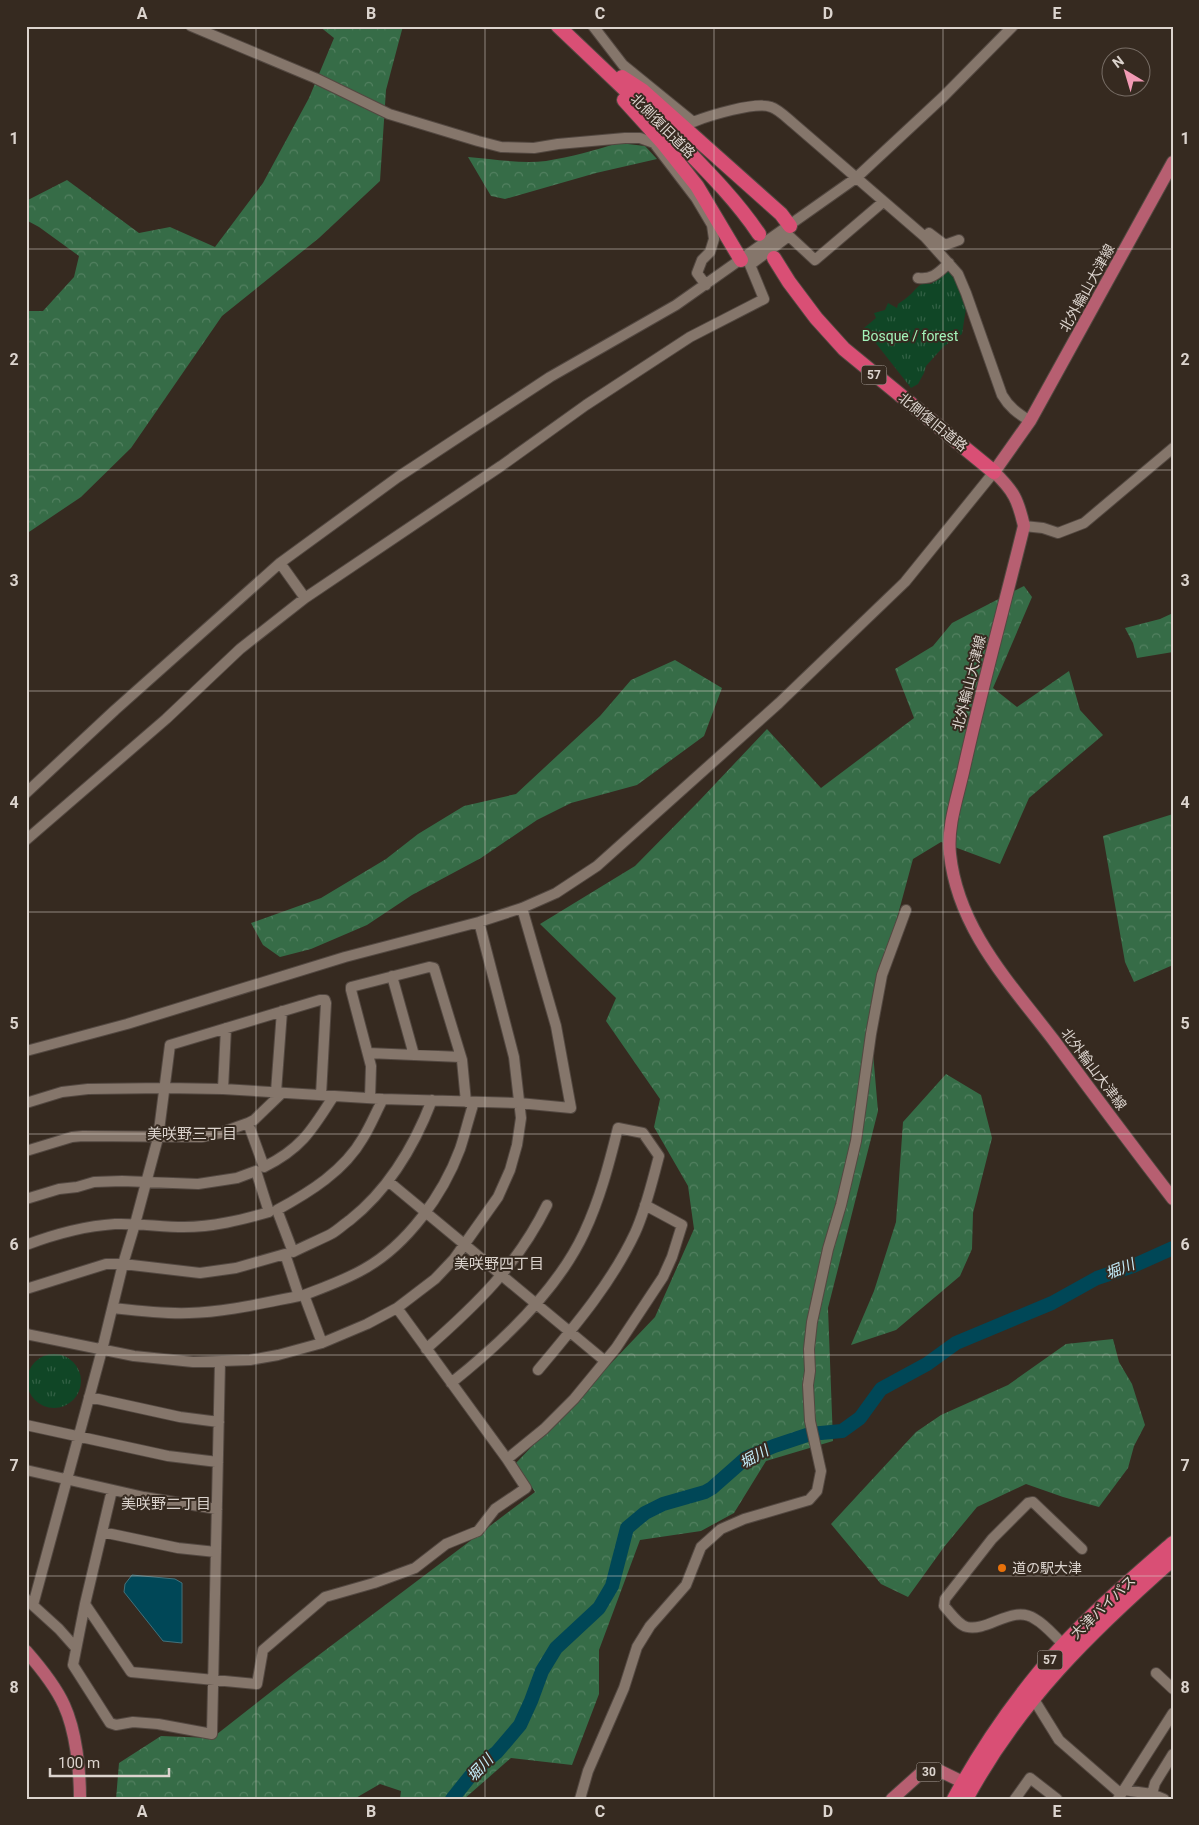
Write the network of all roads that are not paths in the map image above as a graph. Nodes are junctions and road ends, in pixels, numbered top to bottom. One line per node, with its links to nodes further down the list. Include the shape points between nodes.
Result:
1 (191, 26): 17 (street, via 315,78 389,114 478,142 524,148 626,138 654,143 712,224 714,239 697,273)
2 (558, 26): 5 (highway, 北側復旧道路)
3 (593, 26): 7 (street, via 623,65 693,122 747,107 770,106)
4 (1013, 26): 7 (street)
5 (588, 54): 9 (highway, via 642,90 781,214); 10 (highway, 北側復旧道路, via 724,188); 14 (highway, via 611,86 698,186)
6 (1173, 162): 18 (main road, 北外輪山大津線)
7 (856, 178): 8 (street); 9 (street)
8 (883, 202): 11 (street); 23 (street, via 815,260 789,236 750,266 764,299 690,337 594,399)
9 (790, 226): 14 (street)
10 (759, 234)
11 (925, 237): 12 (street, via 929,233 944,245); 15 (street)
12 (959, 240)
13 (774, 258): 20 (highway, 北側復旧道路 / 57, via 816,318 844,349)
14 (741, 260): 17 (street)
15 (949, 263): 16 (street, via 936,276); 18 (street, via 966,293 1007,404)
16 (918, 278)
17 (706, 285): 22 (street, via 550,377 398,477)
18 (1030, 421): 20 (main road, 北外輪山大津線)
19 (1173, 448): 21 (street, via 1084,523 1058,533)
20 (994, 472): 21 (main road, via 1010,487); 26 (street, via 905,582 779,703 598,866 556,893)
21 (1024, 526): 54 (main road, 北外輪山大津線, via 951,828 953,873 968,920 1002,976)
22 (280, 564): 23 (street); 24 (street)
23 (305, 598): 25 (street, via 240,649 166,719)
24 (26, 793)
25 (26, 840)
26 (522, 908): 28 (street); 46 (street, via 556,1026 571,1108)
27 (906, 910): 109 (street, via 882,975 856,1141 812,1322 808,1385 810,1421 821,1471 817,1491 809,1500 722,1528 702,1547 686,1585 650,1626 637,1647)
28 (478, 922): 32 (street, via 345,957); 46 (street, via 514,1057)
29 (392, 976): 33 (street, via 351,987 350,990); 34 (street); 35 (street, via 434,968)
30 (282, 1011): 31 (street); 38 (street); 39 (street, via 325,1000)
31 (226, 1028): 36 (street, via 170,1045); 37 (street)
32 (26, 1052)
33 (368, 1053): 34 (street); 41 (street)
34 (414, 1055): 35 (street)
35 (460, 1057): 44 (street)
36 (165, 1088): 37 (street); 45 (street, via 88,1089 62,1092); 48 (street)
37 (223, 1089): 38 (street)
38 (279, 1093): 39 (street); 47 (street)
39 (321, 1095): 40 (street)
40 (333, 1096): 41 (street); 50 (street, via 304,1139 280,1159)
41 (370, 1098): 42 (street)
42 (383, 1099): 43 (street); 57 (street, via 363,1139 346,1161 327,1179)
43 (432, 1100): 44 (street); 51 (street, via 420,1131)
44 (470, 1102): 46 (street); 58 (street, via 459,1150 444,1184)
45 (26, 1103)
46 (519, 1103): 60 (street, via 518,1145 510,1170 498,1197)
47 (248, 1123): 48 (street, via 202,1137); 50 (street)
48 (158, 1138): 49 (street, via 72,1137); 52 (street)
49 (26, 1151)
50 (260, 1169): 52 (street, via 218,1182); 57 (street)
51 (388, 1181): 58 (street); 62 (street, via 363,1210 333,1233)
52 (147, 1182): 53 (street, via 94,1182); 59 (street)
53 (26, 1199)
54 (1173, 1199)
55 (547, 1205): 64 (street, via 536,1228)
56 (645, 1205): 67 (street, via 659,1156 643,1133 618,1128 606,1176 584,1234 571,1257); 70 (street, via 617,1266); 75 (street, via 682,1225 663,1277)
57 (273, 1211): 59 (street, via 207,1226); 62 (street)
58 (426, 1212): 60 (street); 66 (street, via 394,1247 365,1268)
59 (135, 1224): 61 (street, via 82,1228); 63 (street)
60 (465, 1244): 64 (street); 69 (street, via 435,1279)
61 (26, 1245)
62 (289, 1253): 63 (street, via 236,1268 200,1273); 66 (street)
63 (122, 1264): 65 (street, via 95,1266); 68 (street)
64 (502, 1275): 67 (street); 73 (street, via 480,1300)
65 (26, 1289)
66 (302, 1295): 68 (street, via 227,1310 191,1313); 72 (street)
67 (536, 1302): 70 (street); 78 (street, via 483,1358)
68 (113, 1308): 74 (street)
69 (397, 1308): 72 (street); 73 (street)
70 (571, 1331): 75 (street); 77 (street)
71 (26, 1334): 74 (street)
72 (322, 1343): 76 (street, via 278,1356)
73 (426, 1349): 78 (street)
74 (102, 1350): 76 (street, via 193,1362); 79 (street)
75 (605, 1360): 83 (street, via 574,1399)
76 (220, 1362): 80 (street)
77 (538, 1370)
78 (451, 1383): 83 (street)
79 (90, 1397): 80 (street, via 180,1417); 82 (street)
80 (219, 1422): 84 (street)
81 (26, 1425): 82 (street)
82 (78, 1436): 84 (street, via 168,1456); 86 (street)
83 (507, 1459): 100 (street, via 526,1488 495,1509 478,1530 446,1544 415,1568 325,1597 263,1650 257,1684)
84 (218, 1462): 88 (street)
85 (26, 1470): 86 (street)
86 (68, 1478): 87 (street); 94 (street)
87 (112, 1490): 88 (street); 89 (street)
88 (217, 1509): 92 (street)
89 (102, 1532): 92 (street, via 178,1548); 95 (street)
90 (1173, 1543): 96 (highway, 大津バイパス / 57)
91 (1082, 1548): 96 (street, via 1033,1502 1028,1503 992,1539 945,1598 944,1606 967,1627 1024,1615 1035,1618)
92 (216, 1552): 100 (street)
93 (1173, 1560): 102 (highway, 大津バイパス / 57, via 1073,1652)
94 (30, 1602): 97 (street)
95 (85, 1604): 97 (street); 100 (street, via 131,1672)
96 (1064, 1645): 105 (highway, 大津バイパス / 57, via 1000,1723)
97 (75, 1647): 100 (street, via 73,1665 110,1723 116,1725 133,1722 212,1734)
98 (26, 1652): 108 (main road, via 64,1704 75,1742)
99 (1156, 1673): 101 (street)
100 (214, 1680)
101 (1173, 1688)
102 (1033, 1698): 105 (highway, 大津バイパス / 57); 106 (street, via 1059,1740)
103 (1173, 1713): 106 (street)
104 (1173, 1754): 107 (street)
105 (967, 1789): 110 (main road, 30, via 940,1771 921,1773); 111 (highway, 大津バイパス / 57)
106 (1121, 1794): 107 (street)
107 (1152, 1794): 114 (street)
108 (80, 1799)
109 (580, 1799)
110 (892, 1799)
111 (954, 1799)
112 (1015, 1799): 113 (street, via 1030,1778)
113 (1058, 1799)
114 (1164, 1799)

